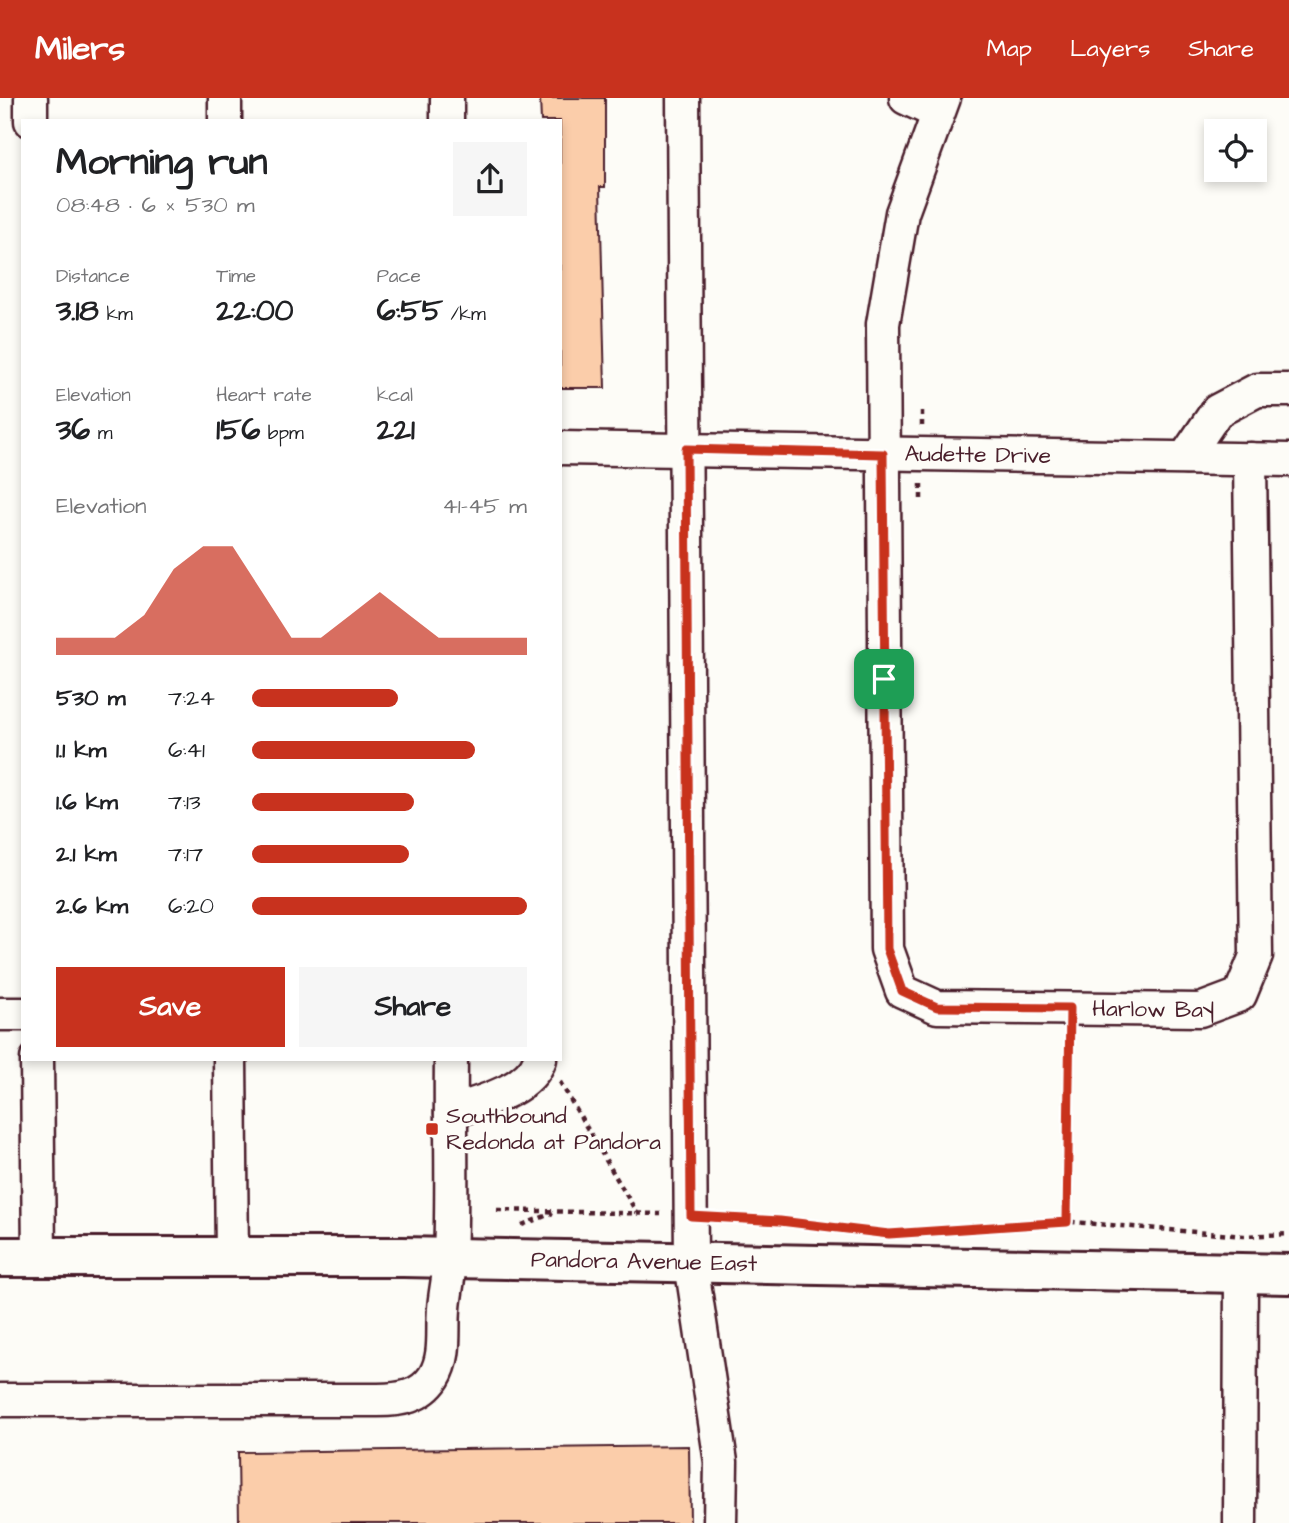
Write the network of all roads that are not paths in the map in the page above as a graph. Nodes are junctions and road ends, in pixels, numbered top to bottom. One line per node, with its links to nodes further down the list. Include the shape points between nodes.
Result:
1 (31, 98): 7 (street)
2 (225, 98): 8 (street)
3 (447, 98): 9 (street)
4 (683, 98): 12 (street)
5 (906, 98): 6 (street)
6 (941, 106): 13 (street, Harlow Bay, via 902,213 883,324)
7 (31, 119)
8 (225, 119)
9 (447, 119)
10 (1289, 390): 14 (street, via 1257,390 1217,411)
11 (562, 448): 12 (street, Audette Drive)
12 (686, 449): 13 (street, Audette Drive); 28 (street)
13 (883, 454): 14 (street, Audette Drive); 15 (street, Harlow Bay, via 887,949 902,991 937,1007 1200,1010 1240,995 1256,956)
14 (1185, 458): 15 (street, Audette Drive)
15 (1250, 459): 16 (street, Audette Drive)
16 (1289, 460)
17 (0, 1014): 18 (street)
18 (21, 1014)
19 (37, 1061): 25 (street)
20 (230, 1061): 26 (street)
21 (451, 1061): 23 (street)
22 (547, 1065): 23 (street, via 510,1091)
23 (450, 1112): 27 (street)
24 (0, 1257): 25 (main road, Pandora Avenue East)
25 (39, 1257): 26 (main road, Pandora Avenue East)
26 (232, 1258): 27 (main road, Pandora Avenue East)
27 (450, 1259): 28 (main road, Pandora Avenue East); 31 (street, via 442,1361 428,1385 400,1400)
28 (691, 1263): 29 (main road, Pandora Avenue East); 32 (street, via 721,1462)
29 (1241, 1273): 30 (main road, Pandora Avenue East); 33 (street)
30 (1289, 1273)
31 (0, 1400)
32 (720, 1523)
33 (1240, 1523)

